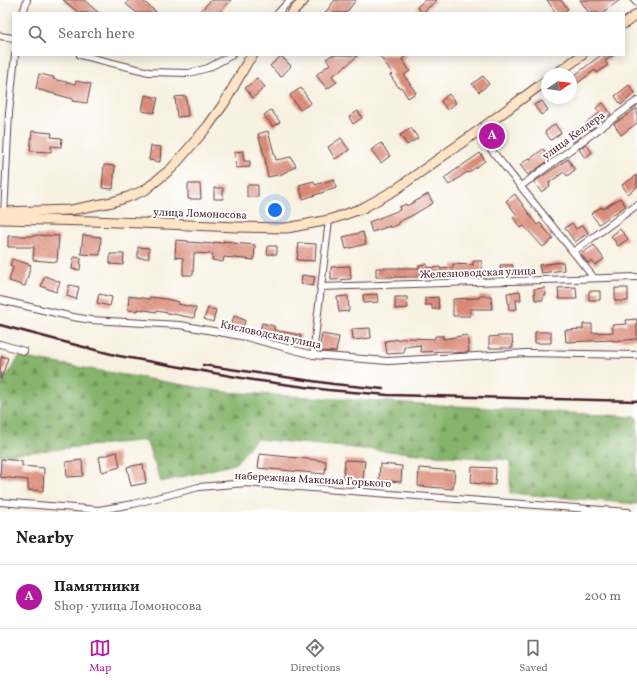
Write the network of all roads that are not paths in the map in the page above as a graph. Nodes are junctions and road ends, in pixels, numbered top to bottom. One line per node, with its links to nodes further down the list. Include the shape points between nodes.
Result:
1 (27, 0): 6 (street)
2 (290, 0): 7 (street)
3 (304, 0): 8 (main road)
4 (634, 0): 5 (street)
5 (637, 3)
6 (23, 12)
7 (279, 12)
8 (293, 12)
9 (637, 14): 10 (main road)
10 (625, 23)
11 (0, 36): 12 (street)
12 (12, 38)
13 (15, 56): 24 (street)
14 (84, 56): 15 (street, via 149,72 189,73 208,68)
15 (230, 56)
16 (252, 56): 24 (main road, via 208,126 172,168 145,190 112,202 70,210)
17 (581, 56): 18 (main road)
18 (564, 68)
19 (541, 84): 21 (main road, улица Ломоносова)
20 (637, 101): 22 (street, улица Келлера)
21 (477, 132): 22 (street); 25 (main road, улица Ломоносова, via 395,190 363,208)
22 (521, 186): 26 (street)
23 (637, 205): 26 (street)
24 (2, 215): 25 (main road, улица Ломоносова, via 287,228)
25 (329, 220): 29 (street)
26 (573, 252): 28 (street)
27 (637, 277): 28 (street, Железноводская улица)
28 (594, 278): 29 (street, Железноводская улица)
29 (320, 288): 33 (street)
30 (0, 300): 33 (street, Кисловодская улица, via 73,318 180,325 209,330)
31 (0, 344): 32 (street)
32 (24, 351)
33 (313, 355): 34 (street, Кисловодская улица, via 388,361 526,354)
34 (637, 355)
35 (0, 502): 36 (street, набережная Максима Горького, via 99,510 199,487 246,483)
36 (628, 512)

